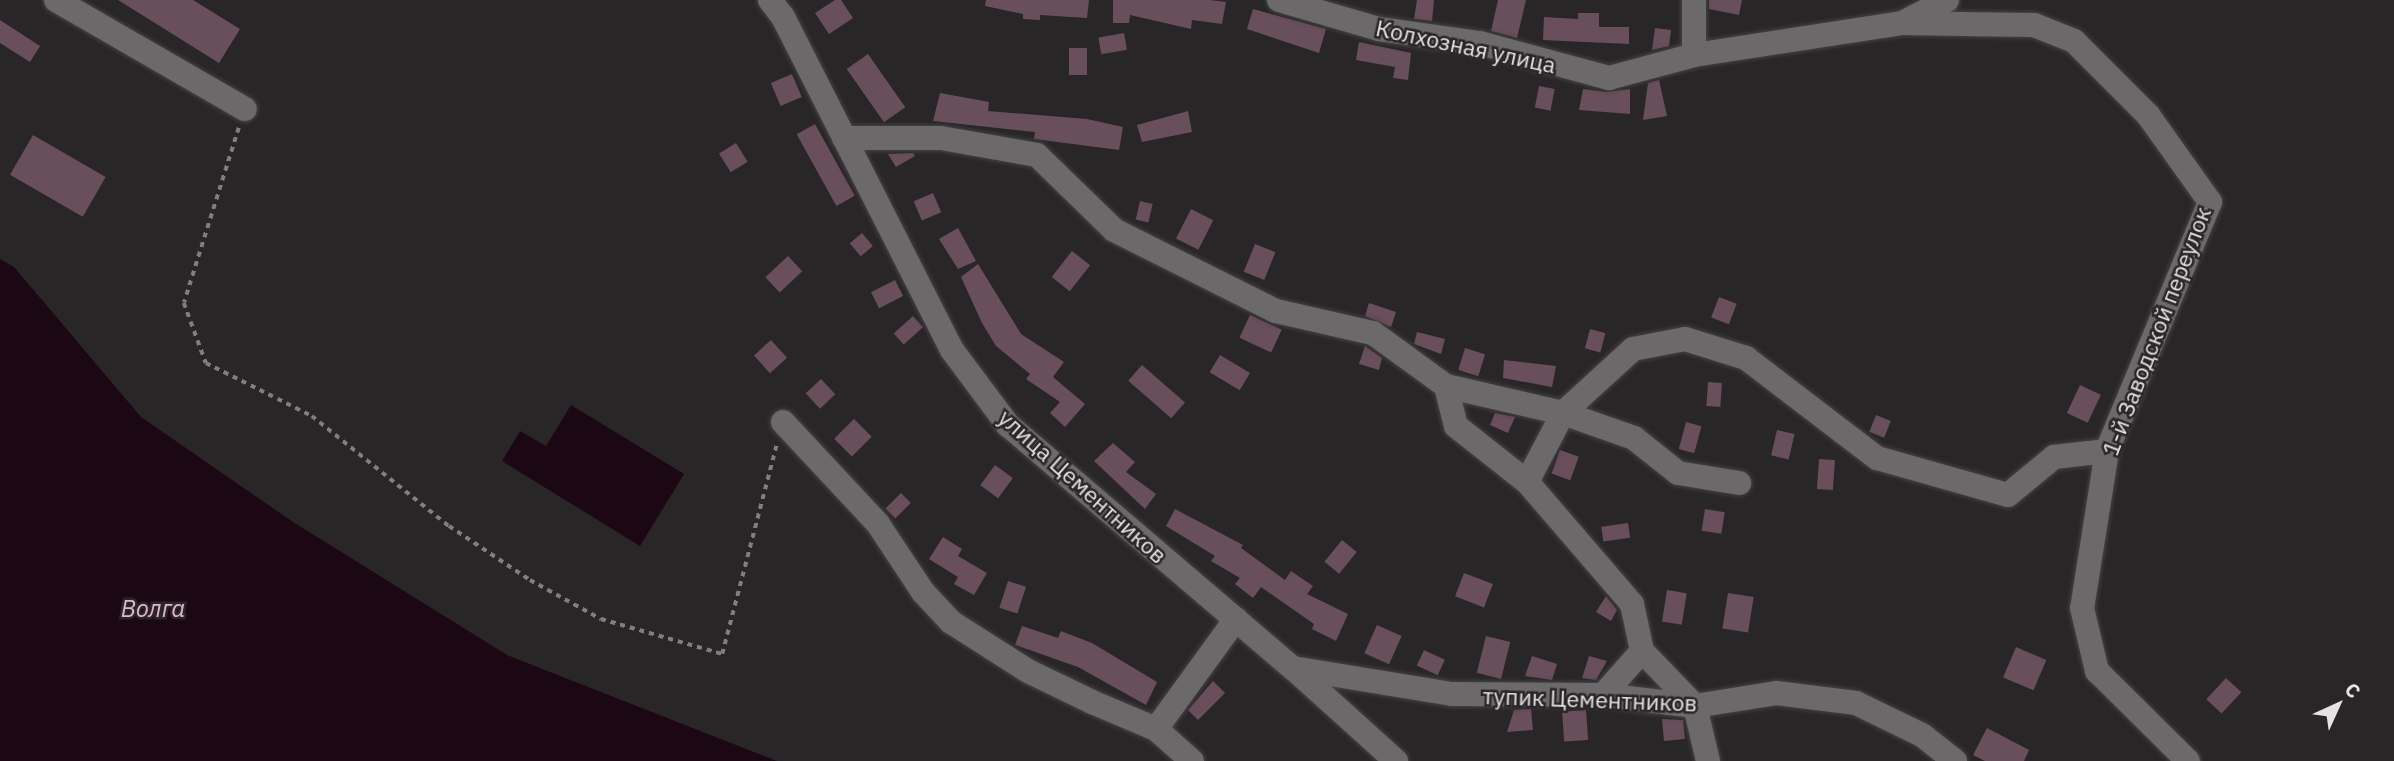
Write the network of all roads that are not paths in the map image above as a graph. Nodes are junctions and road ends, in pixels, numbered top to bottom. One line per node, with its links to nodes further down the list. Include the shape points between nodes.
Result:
1 (56, 0): 8 (street)
2 (770, 0): 9 (street, улица Цементников)
3 (1279, 0): 7 (street, Колхозная улица, via 1379,29 1480,43 1609,78)
4 (1694, 0): 7 (street)
5 (1947, 0): 6 (street)
6 (1902, 23): 7 (street, Колхозная улица); 13 (street, 1-й Заводской переулок, via 2034,25 2074,41 2148,115 2210,202)
7 (1694, 55)
8 (244, 109)
9 (844, 138): 10 (street, via 941,138 1037,155 1114,230 1276,311 1373,334); 16 (street, улица Цементников, via 952,350 1008,425)
10 (1446, 386): 11 (street); 14 (street, via 1456,426)
11 (1563, 413): 13 (street, via 1633,349 1685,339 1746,358 1877,458 2008,495 2054,457); 14 (street); 15 (street, via 1634,438 1678,473)
12 (783, 422): 21 (street, via 878,524 923,592 951,622 1028,671)
13 (2107, 451): 26 (street, 1-й Заводской переулок, via 2082,608 2097,671)
14 (1527, 482): 17 (street, via 1632,604)
15 (1739, 483)
16 (1236, 619): 18 (street, улица Цементников); 21 (street)
17 (1642, 651): 19 (street); 20 (street)
18 (1293, 668): 19 (street, тупик Цементников, via 1452,694); 23 (street, улица Цементников)
19 (1603, 695): 20 (street, тупик Цементников)
20 (1695, 706): 24 (street); 25 (street, тупик Цементников, via 1776,693 1856,703 1922,735)
21 (1156, 729): 22 (street)
22 (1192, 761)
23 (1396, 761)
24 (1708, 761)
25 (1955, 761)
26 (2188, 761)

